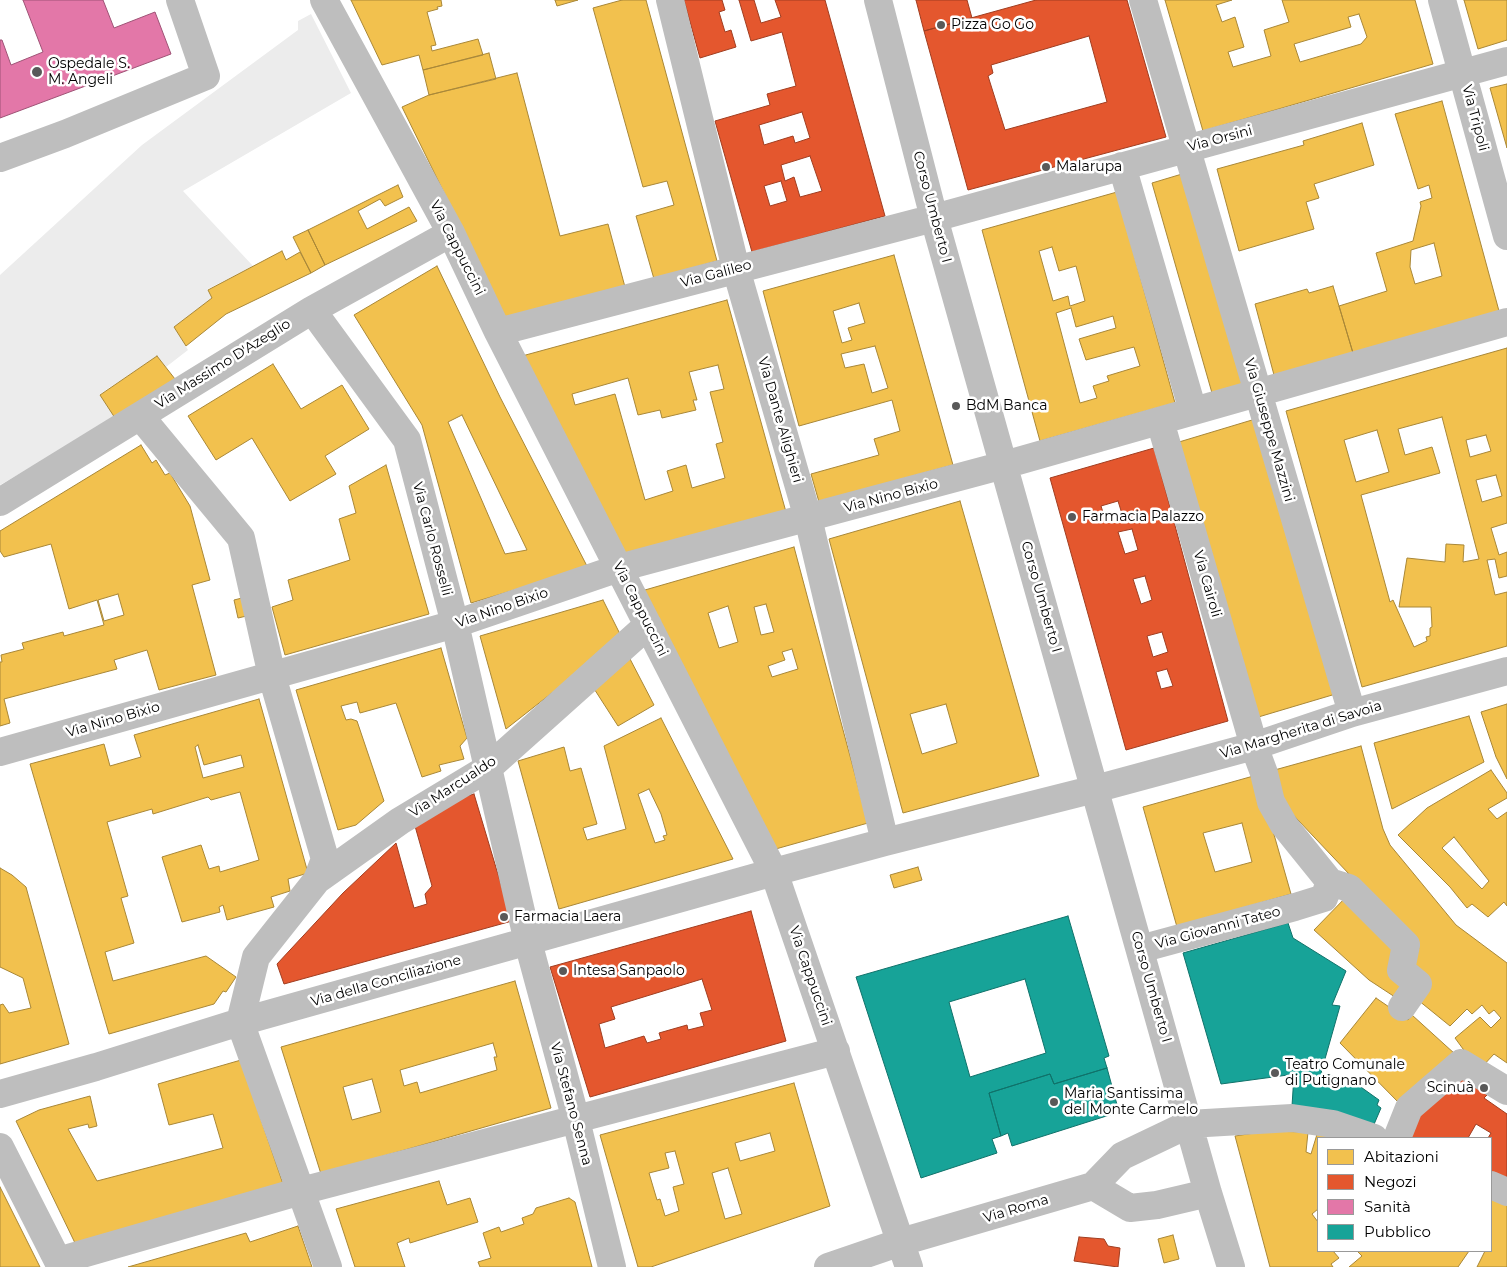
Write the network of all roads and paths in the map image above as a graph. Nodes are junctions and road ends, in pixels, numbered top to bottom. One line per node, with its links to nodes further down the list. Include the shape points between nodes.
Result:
1 (180, 0): 10 (street, via 206,76)
2 (324, 0): 13 (street, Via Cappuccini)
3 (670, 0): 15 (street, Via Dante Alighieri)
4 (878, 0): 12 (street, Corso Umberto I)
5 (1143, 0): 9 (street, Via Giuseppe Mazzini)
6 (1442, 0): 8 (street, Via Tripoli)
7 (1507, 61): 8 (street, Via Orsini)
8 (1462, 73): 9 (street, Via Orsini); 14 (street, Via Tripoli)
9 (1187, 148): 11 (street, Via Orsini); 19 (street, Via Giuseppe Mazzini)
10 (0, 158)
11 (1122, 166): 12 (street, Via Orsini); 20 (street)
12 (934, 218): 15 (street, Via Galileo); 23 (street, Corso Umberto I)
13 (451, 233): 16 (street, Via Massimo D'Azeglio); 18 (street, Via Cappuccini)
14 (1507, 236)
15 (736, 269): 18 (street, Via Galileo); 25 (street, Via Dante Alighieri)
16 (312, 310): 21 (street, Via Massimo D'Azeglio); 27 (street, Via Carlo Rosselli, via 406,440)
17 (1507, 322): 19 (street, Via Nino Bixio)
18 (498, 332): 26 (street, Via Cappuccini)
19 (1258, 393): 20 (street, Via Nino Bixio); 31 (street, Via Giuseppe Mazzini)
20 (1193, 411): 22 (street, Via Nino Bixio)
21 (140, 416): 24 (street, Via Massimo D'Azeglio); 30 (street, via 241,538)
22 (1160, 421): 23 (street, Via Nino Bixio); 32 (street, Via Cairoli)
23 (1004, 466): 25 (street, Via Nino Bixio); 35 (street, Corso Umberto I)
24 (0, 502)
25 (808, 518): 26 (street, Via Nino Bixio); 36 (street, Via Dante Alighieri)
26 (619, 568): 27 (street, Via Nino Bixio); 28 (street, Via Cappuccini)
27 (454, 624): 30 (street, Via Nino Bixio); 34 (street, Via Carlo Rosselli)
28 (648, 625): 34 (street, Via Marcualdo); 37 (street, Via Cappuccini)
29 (1507, 671): 31 (street, Via Margherita di Savoia)
30 (272, 676): 33 (street, Via Nino Bixio); 38 (street, via 325,859)
31 (1352, 713): 32 (street, Via Margherita di Savoia)
32 (1254, 746): 35 (street, Via Margherita di Savoia); 39 (street, Via Cairoli, via 1271,802 1284,825)
33 (0, 752)
34 (488, 768): 38 (street, Via Marcualdo, via 400,821); 40 (street, Via Carlo Rosselli)
35 (1095, 788): 36 (street, Via Margherita di Savoia); 41 (street, Corso Umberto I)
36 (885, 842): 37 (street, Via della Conciliazione)
37 (774, 872): 40 (street, Via della Conciliazione); 44 (street, Via Cappuccini)
38 (317, 880): 43 (street, via 256,957)
39 (1330, 882): 41 (street, Via Giovanni Tateo, via 1324,898); 42 (street, via 1349,888 1406,945 1401,970 1418,984)
40 (528, 942): 43 (street, Via della Conciliazione); 47 (street, Via Stefano Senna)
41 (1140, 949): 48 (street, Corso Umberto I)
42 (1402, 1007)
43 (240, 1022): 46 (street, Via della Conciliazione); 54 (street)
44 (836, 1051): 47 (street); 57 (street, Via Cappuccini)
45 (1507, 1091): 50 (street, via 1461,1063 1409,1108)
46 (0, 1094)
47 (576, 1120): 54 (street); 60 (street, Via Stefano Senna)
48 (1189, 1124): 49 (street, via 1292,1118 1333,1124); 53 (street, Via Roma, via 1122,1156); 55 (street, Corso Umberto I)
49 (1371, 1137)
50 (1396, 1137)
51 (0, 1146): 58 (street)
52 (1492, 1185): 56 (street)
53 (1093, 1186): 55 (street, via 1130,1208); 57 (street, Via Roma)
54 (301, 1191): 58 (street); 59 (street)
55 (1208, 1192): 62 (street, Corso Umberto I)
56 (1507, 1192)
57 (905, 1255): 61 (street, Via Roma)
58 (59, 1264)
59 (328, 1267)
60 (612, 1267)
61 (828, 1267)
62 (1231, 1267)

